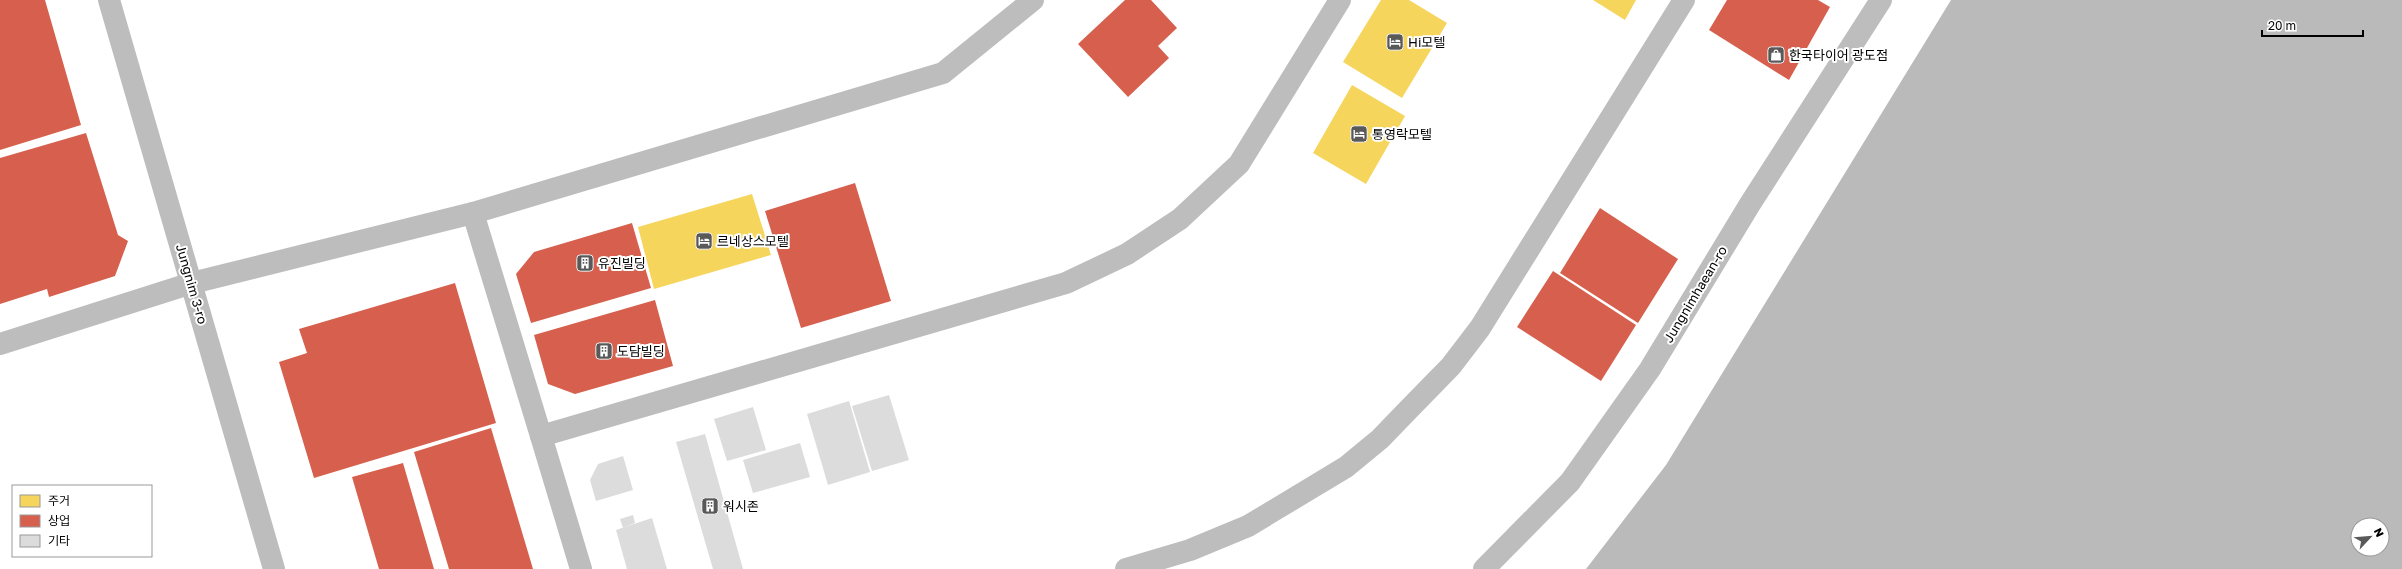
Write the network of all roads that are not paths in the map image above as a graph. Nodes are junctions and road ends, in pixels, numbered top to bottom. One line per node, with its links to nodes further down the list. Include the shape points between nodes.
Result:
1 (109, 0): 7 (street, Jungnim 3-ro)
2 (1033, 0): 6 (street, via 943,73)
3 (1340, 0): 9 (street, via 1239,164 1180,219 1127,254 1066,283)
4 (1684, 0): 12 (street, via 1480,328 1451,366 1410,409 1380,439 1346,467 1248,526 1190,550)
5 (1881, 0): 13 (street, Jungnimhaean-ro, via 1750,204 1650,369 1570,482)
6 (473, 213): 7 (street); 9 (street)
7 (192, 283): 8 (street); 10 (street, Jungnim 3-ro)
8 (0, 344)
9 (541, 436): 11 (street)
10 (274, 569)
11 (580, 569)
12 (1126, 569)
13 (1484, 569)

